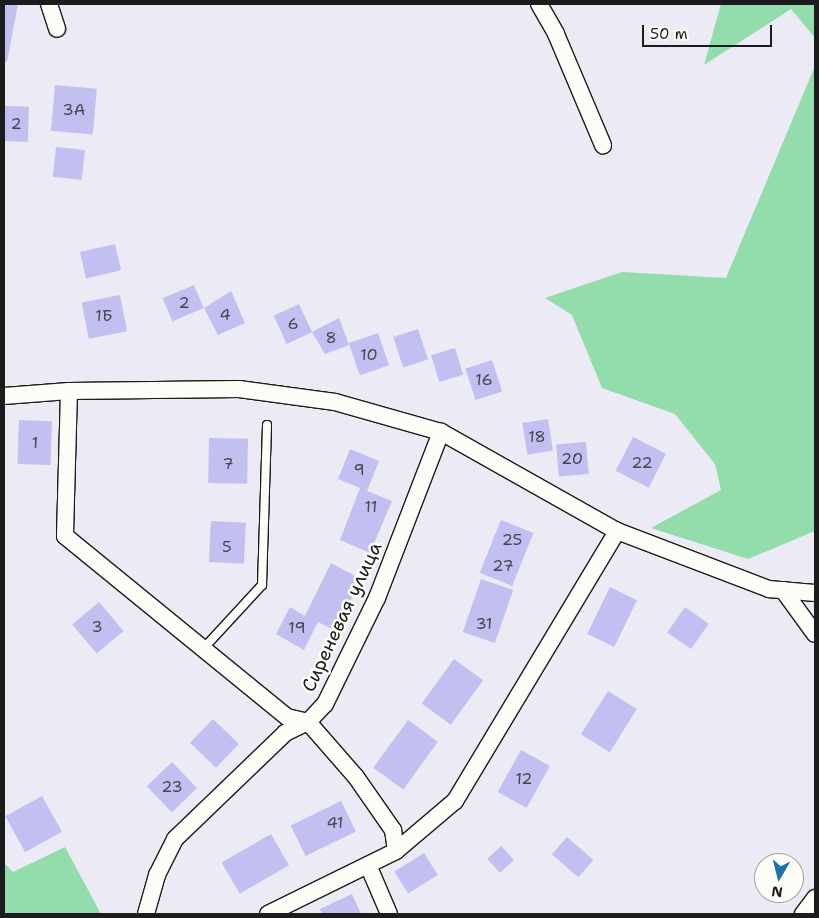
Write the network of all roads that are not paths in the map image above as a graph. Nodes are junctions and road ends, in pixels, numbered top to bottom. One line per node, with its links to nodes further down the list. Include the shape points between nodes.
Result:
1 (49, 4): 3 (street)
2 (539, 4): 4 (street, via 556,34)
3 (57, 29)
4 (603, 145)
5 (69, 391): 6 (street); 8 (street, via 239,389 335,402); 13 (street, via 65,536)
6 (4, 396)
7 (267, 425): 13 (lane, via 262,586)
8 (441, 432): 9 (street); 14 (street, Сиреневая улица, via 377,598 325,704)
9 (617, 531): 10 (street); 15 (street, via 455,800)
10 (776, 589): 11 (street); 12 (street)
11 (815, 593)
12 (815, 634)
13 (203, 649): 14 (street, via 287,716)
14 (308, 722): 15 (street, via 356,777 393,830); 18 (street, Сиреневая улица, via 285,733 176,839 157,875)
15 (396, 851): 16 (street)
16 (368, 865): 19 (street); 20 (street)
17 (815, 898): 21 (street)
18 (146, 914)
19 (268, 914)
20 (389, 914)
21 (803, 914)

